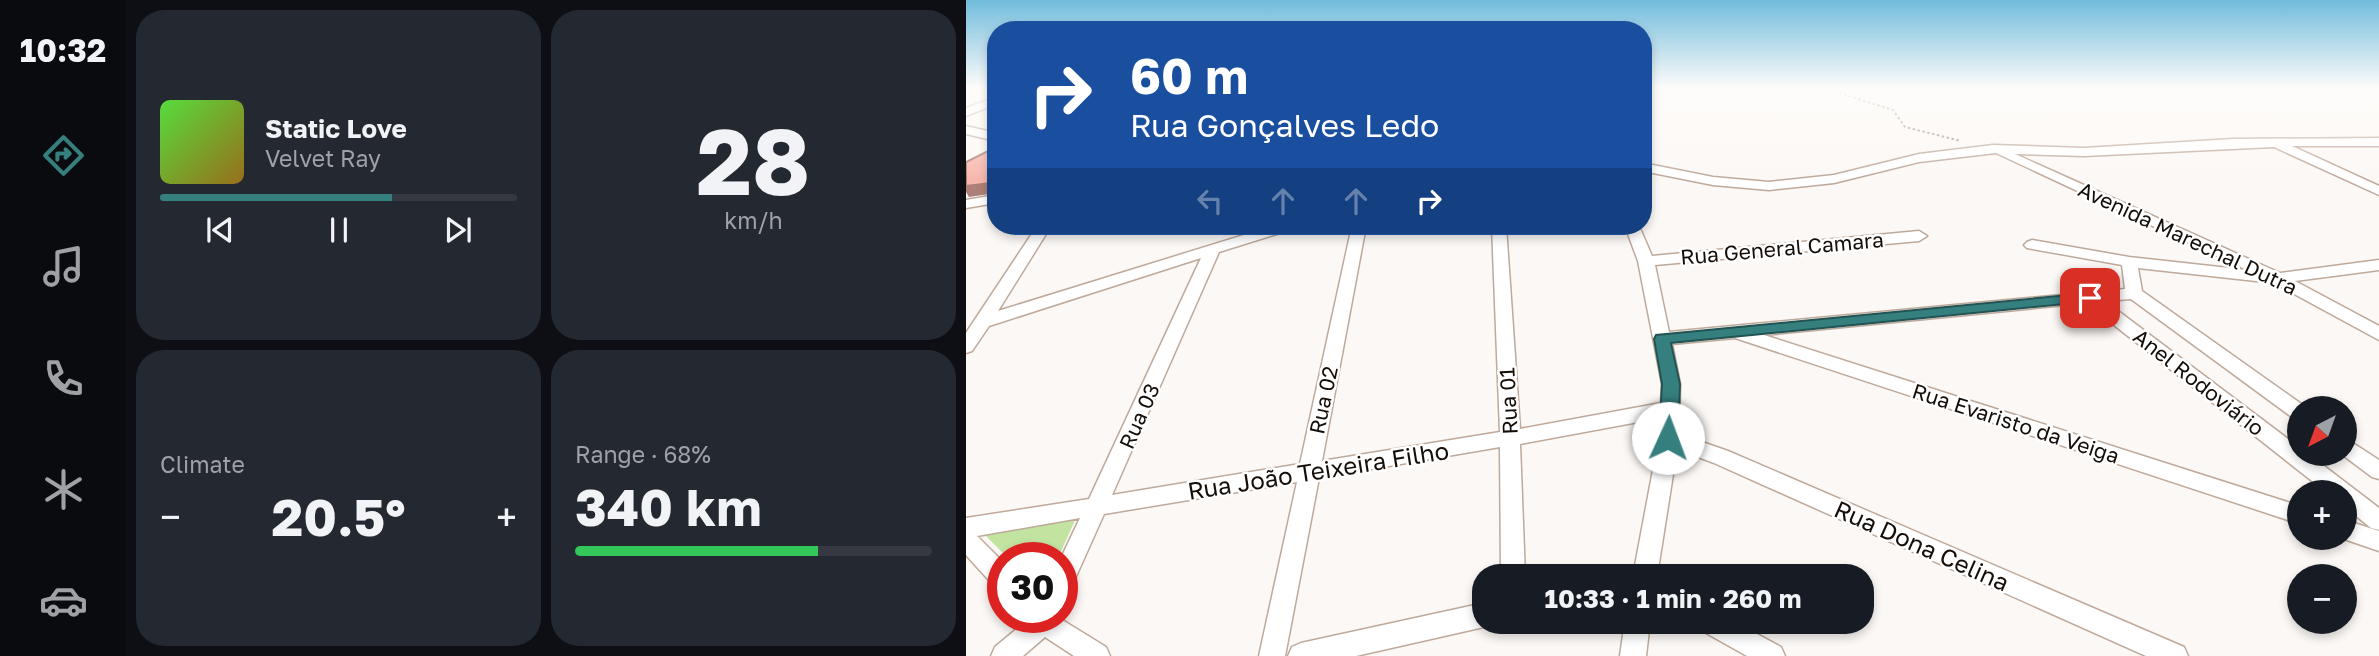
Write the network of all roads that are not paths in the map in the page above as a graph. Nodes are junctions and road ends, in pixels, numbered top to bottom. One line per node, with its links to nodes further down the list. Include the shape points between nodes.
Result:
1 (966, 130): 2 (street)
2 (987, 135)
3 (2379, 142): 4 (street)
4 (2273, 143): 5 (street, via 2084,152); 7 (street)
5 (1993, 149): 6 (street, via 1919,158 1834,179 1769,186); 21 (street, Avenida Marechal Dutra)
6 (1652, 169)
7 (2379, 191)
8 (987, 200): 9 (street)
9 (966, 204)
10 (1038, 235): 24 (street)
11 (1258, 235): 17 (street)
12 (1357, 235): 34 (street, Rua 02)
13 (1499, 235): 31 (street, Rua 01)
14 (1636, 235): 18 (street)
15 (1919, 236): 18 (street, Rua General Camara)
16 (2032, 245): 19 (street)
17 (1213, 249): 24 (street); 38 (street, Rua 03)
18 (1646, 261): 27 (street)
19 (2129, 262): 21 (street); 22 (street)
20 (2379, 265): 21 (street)
21 (2278, 278): 26 (street, Avenida Marechal Dutra)
22 (2134, 293): 23 (street); 29 (street, Anel Rodoviário)
23 (2090, 298): 25 (street); 36 (street, Anel Rodoviário)
24 (981, 322): 28 (street)
25 (1733, 331): 27 (street); 39 (street, Rua Evaristo da Veiga)
26 (2379, 334)
27 (1662, 339): 30 (street, via 1671,384)
28 (966, 347)
29 (2287, 404)
30 (1669, 409): 31 (street, Rua João Teixeira Filho); 32 (street)
31 (1510, 438): 34 (street, Rua João Teixeira Filho); 47 (street, Rua 01)
32 (1668, 438): 48 (street); 60 (street, Rua Dona Celina)
33 (2357, 455): 35 (street)
34 (1308, 471): 38 (street, Rua João Teixeira Filho); 56 (street, Rua 02)
35 (2379, 471)
36 (2326, 480)
37 (2357, 504): 40 (street, Anel Rodoviário)
38 (1098, 506): 41 (street, Rua João Teixeira Filho); 45 (street, Rua 03)
39 (2287, 511)
40 (2379, 520)
41 (966, 528)
42 (2357, 534): 44 (street)
43 (966, 539): 46 (street)
44 (2379, 541)
45 (1078, 548)
46 (987, 562)
47 (1513, 564)
48 (1647, 564)
49 (1472, 618): 57 (street)
50 (1028, 633): 54 (street)
51 (1062, 633): 55 (street)
52 (1636, 634): 58 (street)
53 (1732, 634): 59 (street)
54 (1004, 656)
55 (1097, 656)
56 (1272, 656)
57 (1301, 656)
58 (1633, 656)
59 (1772, 656)
60 (2175, 656)

